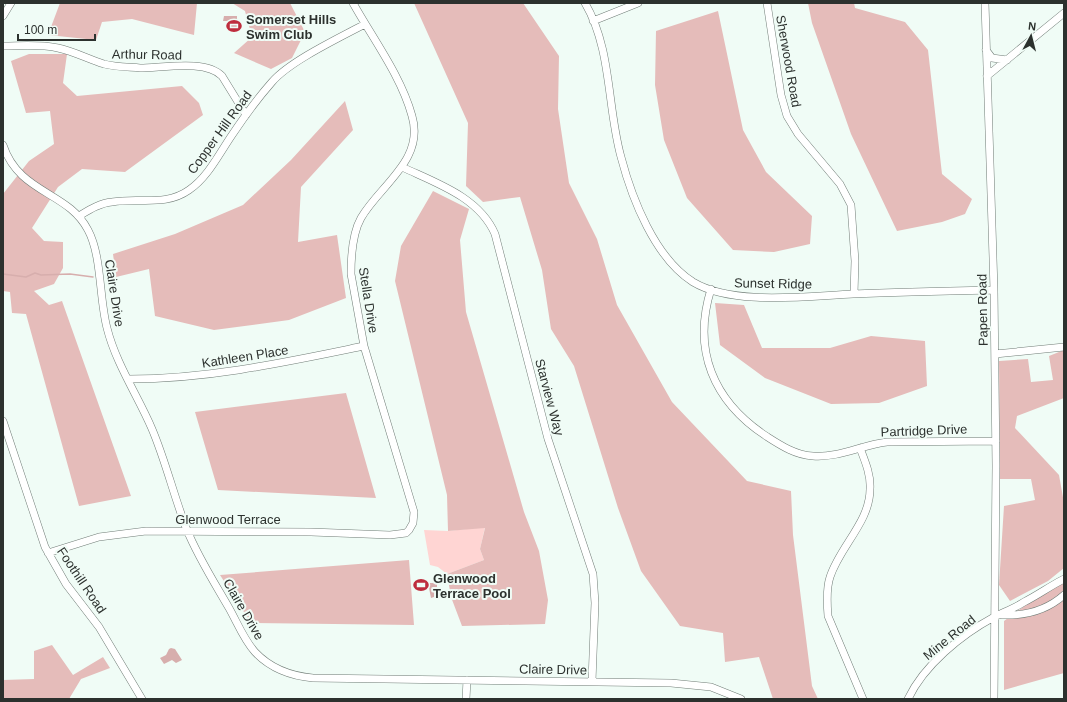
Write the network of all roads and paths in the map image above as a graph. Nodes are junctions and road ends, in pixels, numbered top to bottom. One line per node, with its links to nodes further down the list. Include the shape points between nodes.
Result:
1 (11, 3): 8 (street)
2 (353, 3): 10 (street, Stella Drive)
3 (585, 3): 9 (street, Sunset Ridge)
4 (638, 3): 9 (street)
5 (767, 3): 21 (street, Sherwood Road, via 787,116 798,134 840,184 851,206 855,261)
6 (985, 3): 12 (street, Papen Road)
7 (1064, 13): 13 (street)
8 (3, 16)
9 (594, 21): 19 (street, Sunset Ridge, via 603,48 614,127 636,203 664,254 674,266 693,282)
10 (365, 24): 15 (street, Copper Hill Road, via 285,70 273,80); 17 (street, Stella Drive, via 404,93 413,117 414,141)
11 (3, 46): 15 (street, Arthur Road, via 60,48 111,66 210,68 222,76)
12 (986, 50): 13 (street, via 992,58); 14 (street, Papen Road)
13 (1007, 60): 14 (street)
14 (986, 76): 20 (street, Papen Road)
15 (246, 115): 18 (street, Copper Hill Road, via 203,178 180,196 164,201 113,201)
16 (3, 145): 18 (street, Claire Drive, via 9,159 23,178)
17 (402, 167): 22 (street, Stella Drive, via 360,219 352,246 351,274); 36 (street, Starview Way, via 474,204 495,234 548,439 593,574 595,603)
18 (79, 216): 25 (street, Claire Drive, via 92,238 108,330)
19 (711, 289): 21 (street, Sunset Ridge, via 737,296); 28 (street, Partridge Drive, via 704,314 705,350 715,383 729,403 756,429 794,452 828,456)
20 (994, 290): 21 (street, Sunset Ridge); 24 (street, Papen Road)
21 (854, 294)
22 (364, 346): 25 (street, Kathleen Place, via 232,372 166,379); 30 (street, Stella Drive, via 414,512)
23 (1064, 347): 24 (street)
24 (995, 354): 27 (street, Papen Road)
25 (129, 379): 29 (street, Claire Drive, via 162,452)
26 (3, 421): 31 (street, Foothill Road)
27 (996, 440): 28 (street, Partridge Drive, via 887,442); 34 (street, Papen Road)
28 (860, 448): 40 (street, via 869,477 868,503 830,577 827,604 828,616)
29 (187, 530): 30 (street, Glenwood Terrace, via 390,535 406,533); 31 (street, Glenwood Terrace, via 111,534); 35 (street, Claire Drive, via 251,647 272,666 294,675 313,678)
30 (409, 530)
31 (48, 553): 37 (street, Foothill Road, via 66,584 99,627)
32 (1064, 579): 34 (street, Mine Road)
33 (1064, 595): 34 (street, via 1038,611)
34 (998, 616): 41 (street, Mine Road, via 960,640 933,663); 42 (street, Papen Road)
35 (466, 680): 36 (street, Claire Drive); 38 (street)
36 (592, 682): 39 (street, Claire Drive, via 694,684 711,687)
37 (142, 699)
38 (466, 699)
39 (741, 699)
40 (863, 699)
41 (908, 699)
42 (994, 699)

